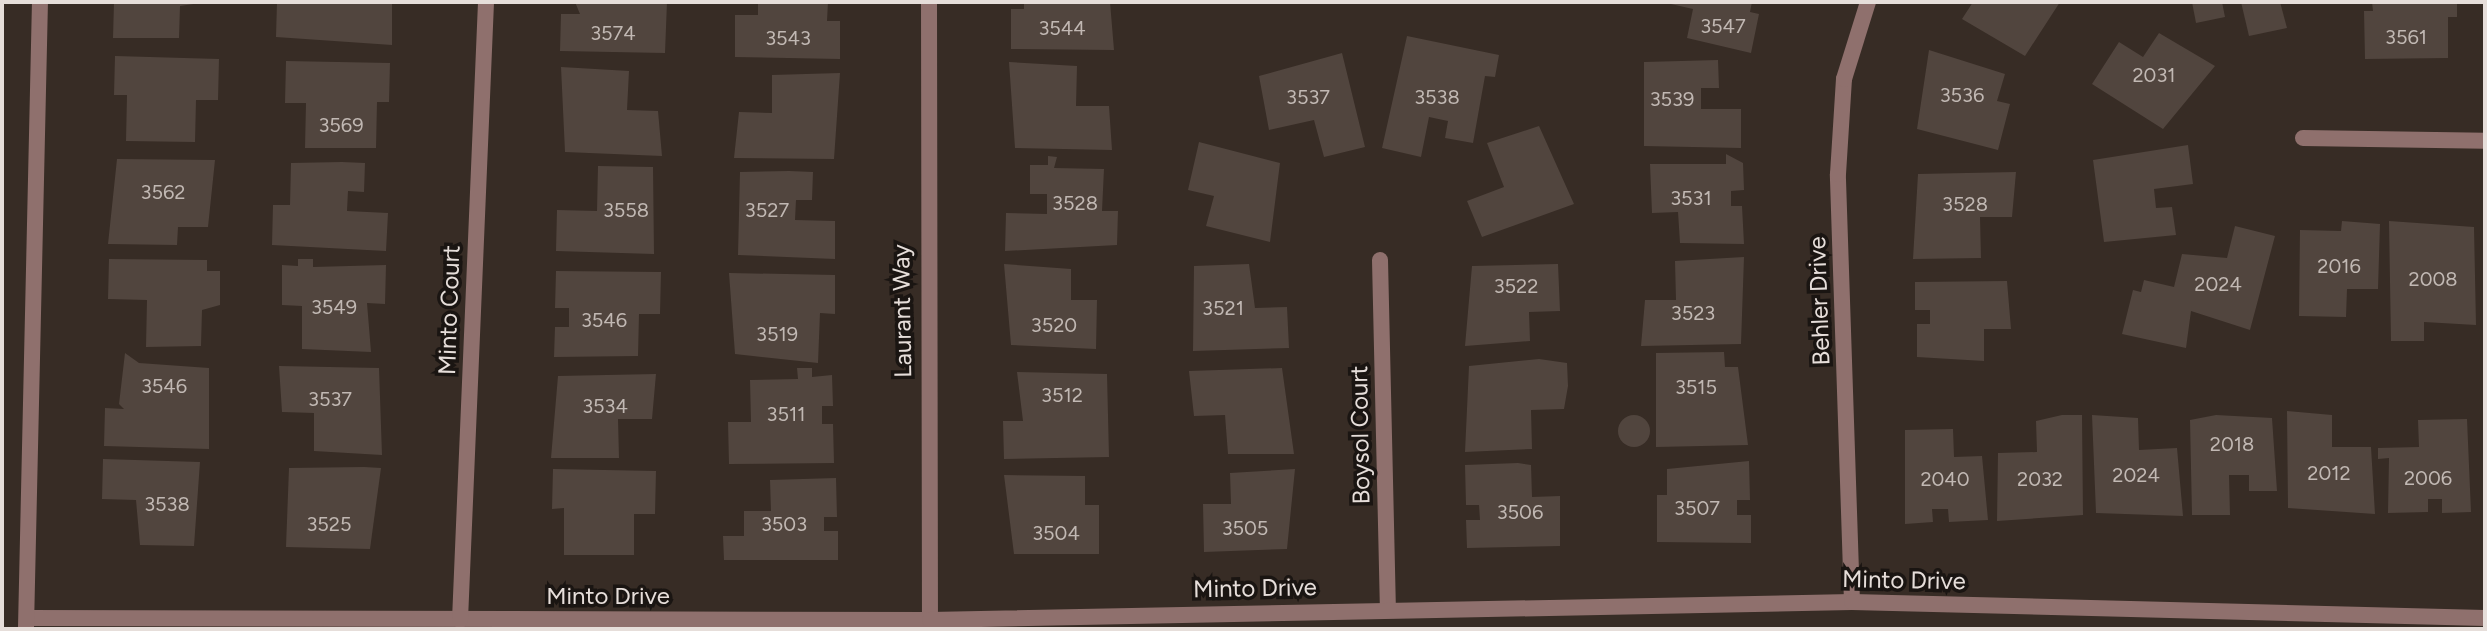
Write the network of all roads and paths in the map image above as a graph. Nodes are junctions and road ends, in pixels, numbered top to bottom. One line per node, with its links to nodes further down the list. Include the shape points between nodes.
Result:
1 (40, 2): 13 (street)
2 (486, 2): 11 (street, Minto Court)
3 (929, 2): 12 (street, Laurant Way)
4 (1868, 2): 8 (street, Behler Drive, via 1844,79 1838,174)
5 (2303, 138): 6 (street)
6 (2485, 141)
7 (1380, 260): 9 (street, Boysol Court)
8 (1852, 602): 9 (street, Minto Drive); 10 (street, Minto Drive)
9 (1388, 609): 12 (street, Minto Drive)
10 (2485, 618)
11 (460, 620): 12 (street, Minto Drive); 13 (street, Minto Drive)
12 (930, 620)
13 (27, 624)

